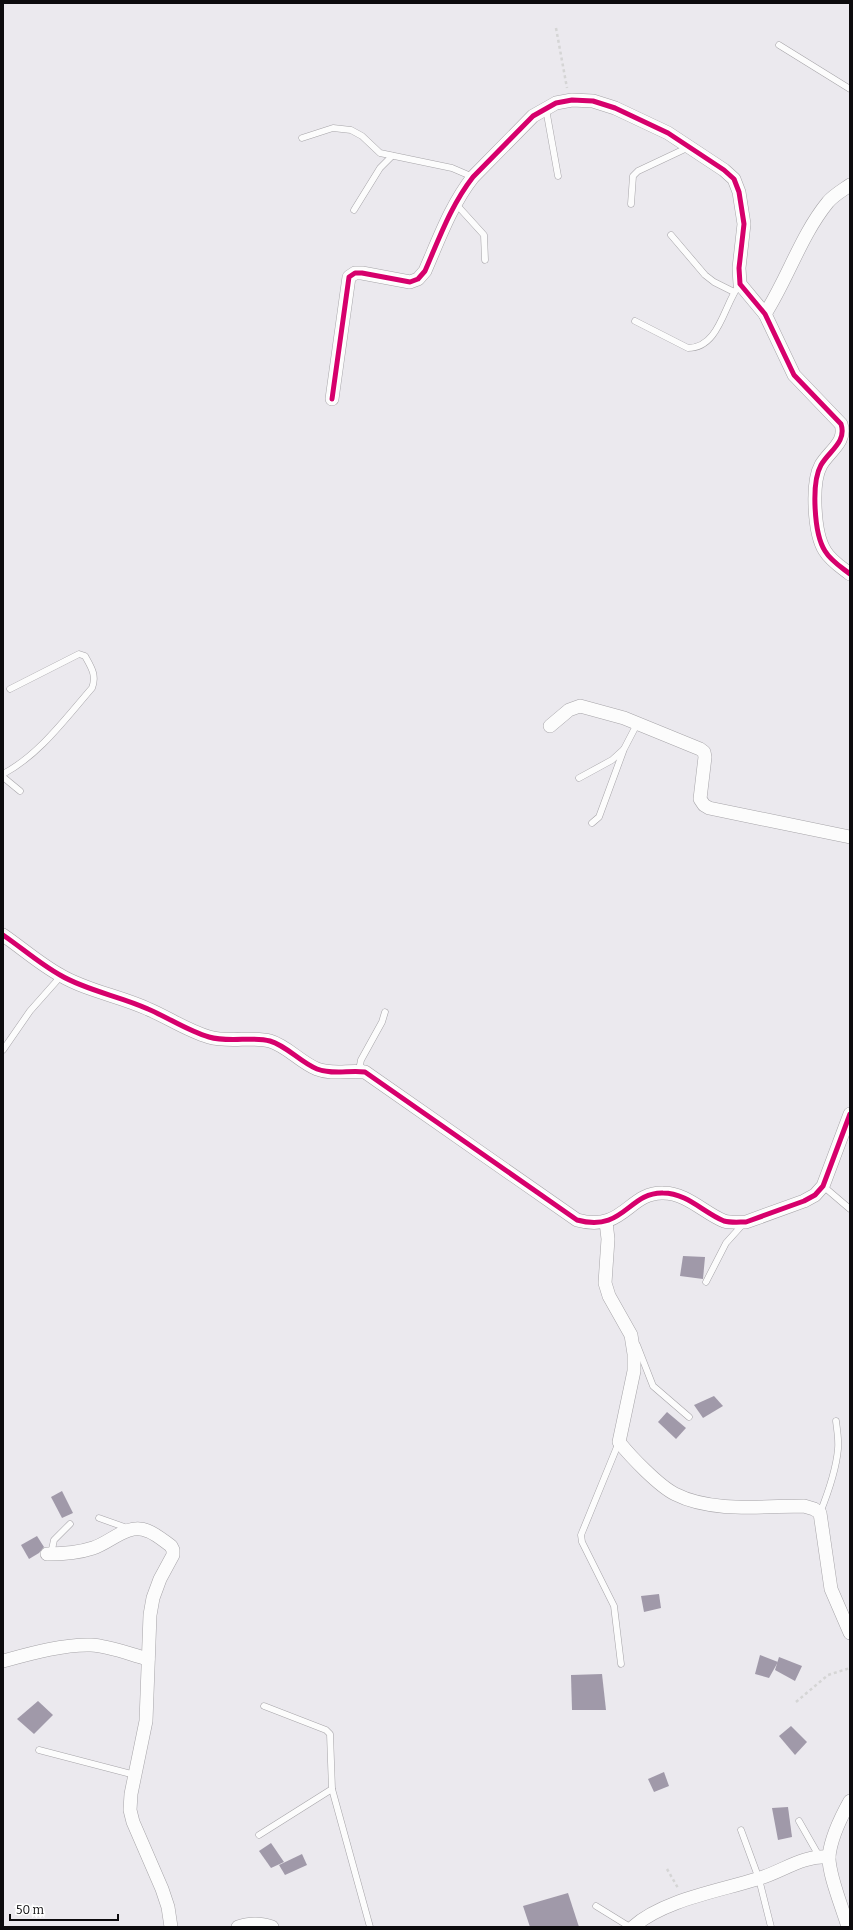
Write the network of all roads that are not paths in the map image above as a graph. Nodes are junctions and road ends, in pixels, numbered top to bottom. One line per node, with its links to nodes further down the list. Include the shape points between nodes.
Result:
1 (780, 45): 2 (lane)
2 (850, 89)
3 (546, 107): 5 (street, via 572,100 593,101 615,108); 7 (lane); 8 (street, via 533,116)
4 (302, 138): 6 (lane, via 333,128 351,130 362,136 380,153)
5 (689, 147): 11 (lane, via 632,176); 15 (street, via 734,179 744,224)
6 (392, 156): 8 (lane, via 452,168); 12 (lane, via 380,168)
7 (558, 176)
8 (472, 177): 10 (street)
9 (850, 185): 16 (street, via 829,201 806,236)
10 (455, 203): 14 (lane, via 484,234); 18 (street, via 425,271 418,279 410,282 362,273 349,277)
11 (631, 204)
12 (354, 210)
13 (671, 235): 15 (lane, via 705,275 714,282)
14 (485, 260)
15 (737, 288): 16 (street); 17 (lane, via 722,322 702,345 695,348 688,348)
16 (765, 314): 19 (street, via 794,375 841,424 842,438 817,473 817,527 825,551 835,563)
17 (635, 321)
18 (332, 399)
19 (850, 574)
20 (10, 689): 24 (lane, via 79,654 85,656 95,680 92,688 36,749 20,765)
21 (637, 724): 22 (street, via 580,706 569,710); 23 (lane); 29 (street, via 704,752 700,799 709,808)
22 (550, 726)
23 (624, 749): 26 (lane, via 612,760); 28 (lane, via 599,817)
24 (3, 774)
25 (3, 777): 27 (lane)
26 (579, 778)
27 (20, 791)
28 (592, 823)
29 (850, 837)
30 (3, 935): 31 (street)
31 (61, 976): 33 (lane, via 30,1011); 34 (street, via 147,1008 211,1038 268,1040 318,1069 332,1072)
32 (385, 1012): 34 (lane, via 361,1060 360,1065)
33 (3, 1050)
34 (365, 1072): 38 (street, via 576,1220 588,1223)
35 (850, 1114): 36 (street)
36 (823, 1186): 37 (lane); 39 (street, via 815,1195 804,1201)
37 (850, 1209)
38 (606, 1222): 39 (street, via 648,1194 664,1192 687,1199 725,1221); 41 (street, via 608,1239 605,1283 609,1296)
39 (746, 1222): 40 (lane, via 726,1243)
40 (706, 1282)
41 (631, 1335): 42 (lane, via 642,1354 653,1386); 44 (street, via 634,1371)
42 (689, 1417)
43 (836, 1420): 45 (lane, via 836,1461)
44 (620, 1442): 45 (street, via 660,1483 674,1494 693,1502 715,1506 804,1506); 53 (lane, via 581,1535 582,1542 614,1606)
45 (820, 1513): 50 (street, via 831,1589)
46 (99, 1518): 48 (lane)
47 (70, 1524): 49 (lane, via 54,1540)
48 (131, 1529): 49 (street, via 95,1548); 51 (street, via 147,1530 173,1550 153,1598)
49 (49, 1554)
50 (850, 1633)
51 (148, 1659): 52 (street, via 90,1645 40,1650); 56 (street, via 146,1721)
52 (3, 1661)
53 (621, 1664)
54 (264, 1706): 57 (lane, via 326,1730 330,1734)
55 (39, 1750): 56 (lane)
56 (135, 1775): 65 (street, via 130,1810 162,1888)
57 (332, 1789): 61 (lane); 68 (lane)
58 (850, 1801): 62 (street)
59 (799, 1821): 62 (lane)
60 (741, 1830): 63 (lane)
61 (259, 1835)
62 (824, 1857): 63 (street, via 808,1858); 72 (street)
63 (759, 1879): 70 (street, via 685,1899 640,1920); 71 (lane)
64 (596, 1906): 69 (lane)
65 (171, 1927)
66 (238, 1927): 67 (street, via 250,1923)
67 (272, 1927)
68 (370, 1927)
69 (630, 1927)
70 (633, 1927)
71 (771, 1927)
72 (848, 1927)

